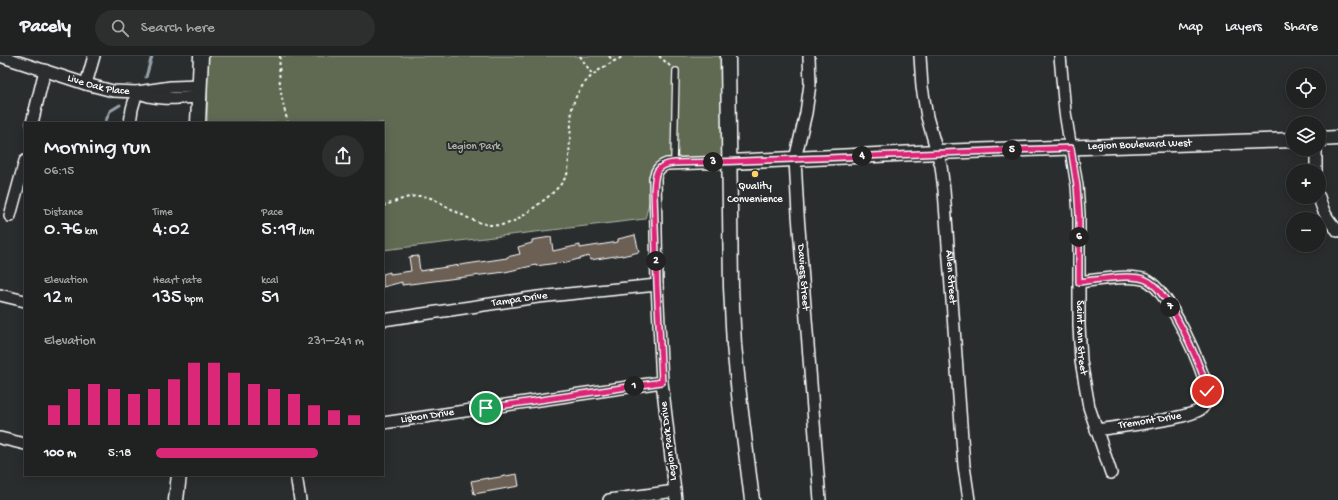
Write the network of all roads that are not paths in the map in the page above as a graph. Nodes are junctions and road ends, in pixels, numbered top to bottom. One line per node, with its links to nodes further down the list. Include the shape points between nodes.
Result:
1 (0, 56): 8 (street, Live Oak Place)
2 (94, 56): 10 (street)
3 (201, 56): 11 (street)
4 (728, 56): 22 (street)
5 (809, 56): 21 (street, Daviess Street, via 810,84)
6 (920, 56): 20 (street, Allen Street, via 926,109)
7 (1060, 56): 19 (street, Saint Ann Street)
8 (44, 70): 10 (street, Live Oak Place); 13 (street)
9 (676, 71): 23 (lane)
10 (86, 84): 12 (street, Live Oak Place, via 113,91)
11 (200, 91): 12 (street, Live Oak Place, via 171,87); 12 (street, via 157,98); 15 (street)
12 (137, 92): 14 (street)
13 (32, 122)
14 (130, 122)
15 (198, 122)
16 (1326, 138): 17 (street)
17 (1338, 138)
18 (1286, 140): 19 (street, Legion Boulevard West)
19 (1071, 148): 20 (street, Legion Boulevard West); 28 (street, Saint Ann Street, via 1079,214)
20 (938, 152): 21 (street, Legion Boulevard West); 47 (street, Allen Street, via 944,190 964,466)
21 (795, 159): 22 (street, Legion Boulevard West); 46 (street, Daviess Street)
22 (730, 162): 23 (street); 45 (street, via 734,345)
23 (674, 163): 29 (street, Legion Park Drive, via 660,166 655,178)
24 (24, 165): 26 (street)
25 (1320, 204): 27 (street, via 1327,219)
26 (10, 216)
27 (1338, 231)
28 (1079, 282): 35 (street, Saint Ann Street, via 1081,361); 35 (street, Tremont Drive, via 1137,277 1155,285 1189,342 1207,391 1207,400 1203,408 1196,413)
29 (657, 285): 32 (street, Tampa Drive, via 538,297); 33 (street, Legion Park Drive)
30 (0, 295): 31 (street)
31 (24, 301)
32 (384, 320)
33 (662, 382): 34 (street, Lisbon Drive); 41 (street, Legion Park Drive)
34 (384, 423)
35 (1096, 430): 38 (street, Saint Ann Street)
36 (0, 438): 37 (street)
37 (24, 444)
38 (1111, 473)
39 (179, 476): 42 (street)
40 (296, 476): 43 (street)
41 (676, 495): 44 (street)
42 (176, 500)
43 (300, 500)
44 (609, 500)
45 (752, 500)
46 (820, 500)
47 (969, 500)

